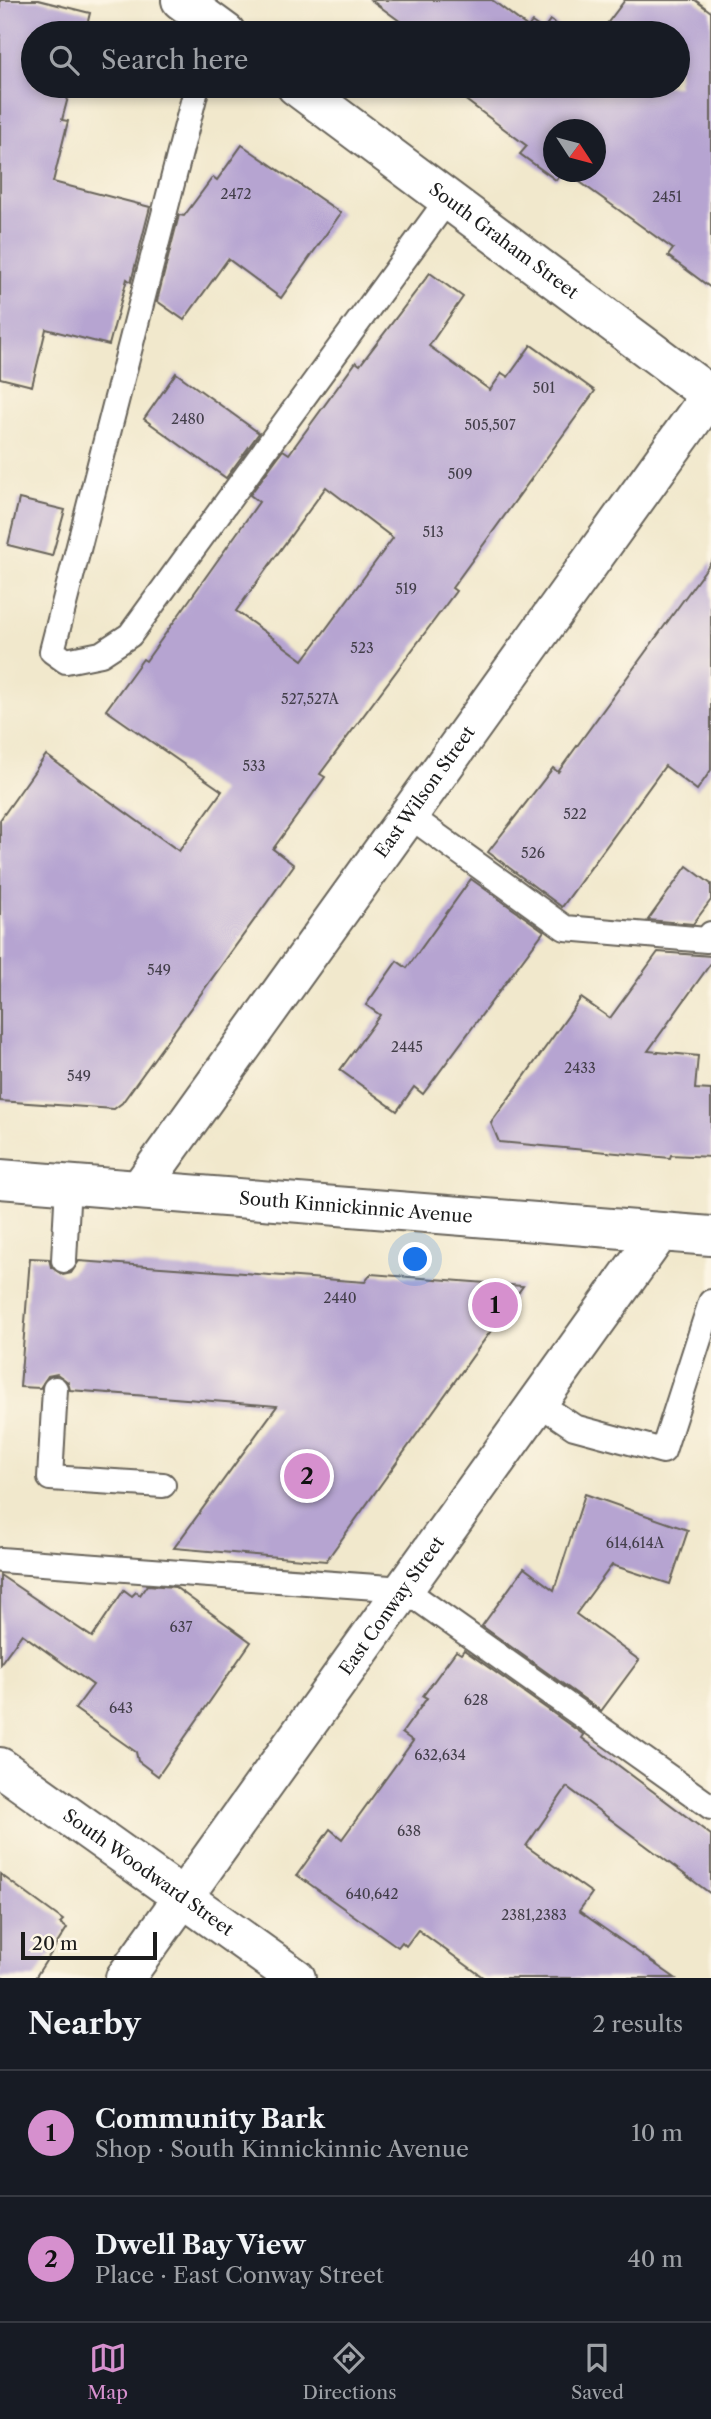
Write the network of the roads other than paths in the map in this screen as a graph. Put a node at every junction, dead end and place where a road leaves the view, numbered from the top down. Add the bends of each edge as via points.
1 (181, 0) edge
2 (206, 21) edge
3 (194, 98) edge
4 (312, 98) edge
5 (448, 199) junction
6 (711, 394) edge
7 (407, 814) junction
8 (711, 934) edge
9 (0, 1179) edge
10 (68, 1184) junction
11 (139, 1190) junction
12 (660, 1232) junction
13 (711, 1236) edge
14 (64, 1260) dead end
15 (711, 1302) edge
16 (55, 1389) dead end
17 (537, 1402) junction
18 (163, 1485) dead end
19 (0, 1560) edge
20 (404, 1590) junction
21 (0, 1767) edge
22 (711, 1807) edge
23 (183, 1896) junction
24 (125, 1978) edge
25 (296, 1978) edge

1 - 2 street
3 - 5 lane via 52,650 66,661 100,654 130,635
4 - 5 street, South Graham Street
5 - 6 street, South Graham Street
6 - 7 street, East Wilson Street
7 - 8 lane via 565,928 707,940
7 - 11 street, East Wilson Street
9 - 10 street, South Kinnickinnic Avenue
10 - 11 street, South Kinnickinnic Avenue
10 - 14 lane
11 - 12 street, South Kinnickinnic Avenue
12 - 13 street, South Kinnickinnic Avenue
12 - 17 street, East Conway Street
15 - 17 lane via 663,1451 574,1427
16 - 18 lane via 50,1478
17 - 20 street, East Conway Street
19 - 20 lane
20 - 22 lane
20 - 23 street, East Conway Street
21 - 23 street, South Woodward Street
23 - 24 street, East Conway Street
23 - 25 street, South Woodward Street

